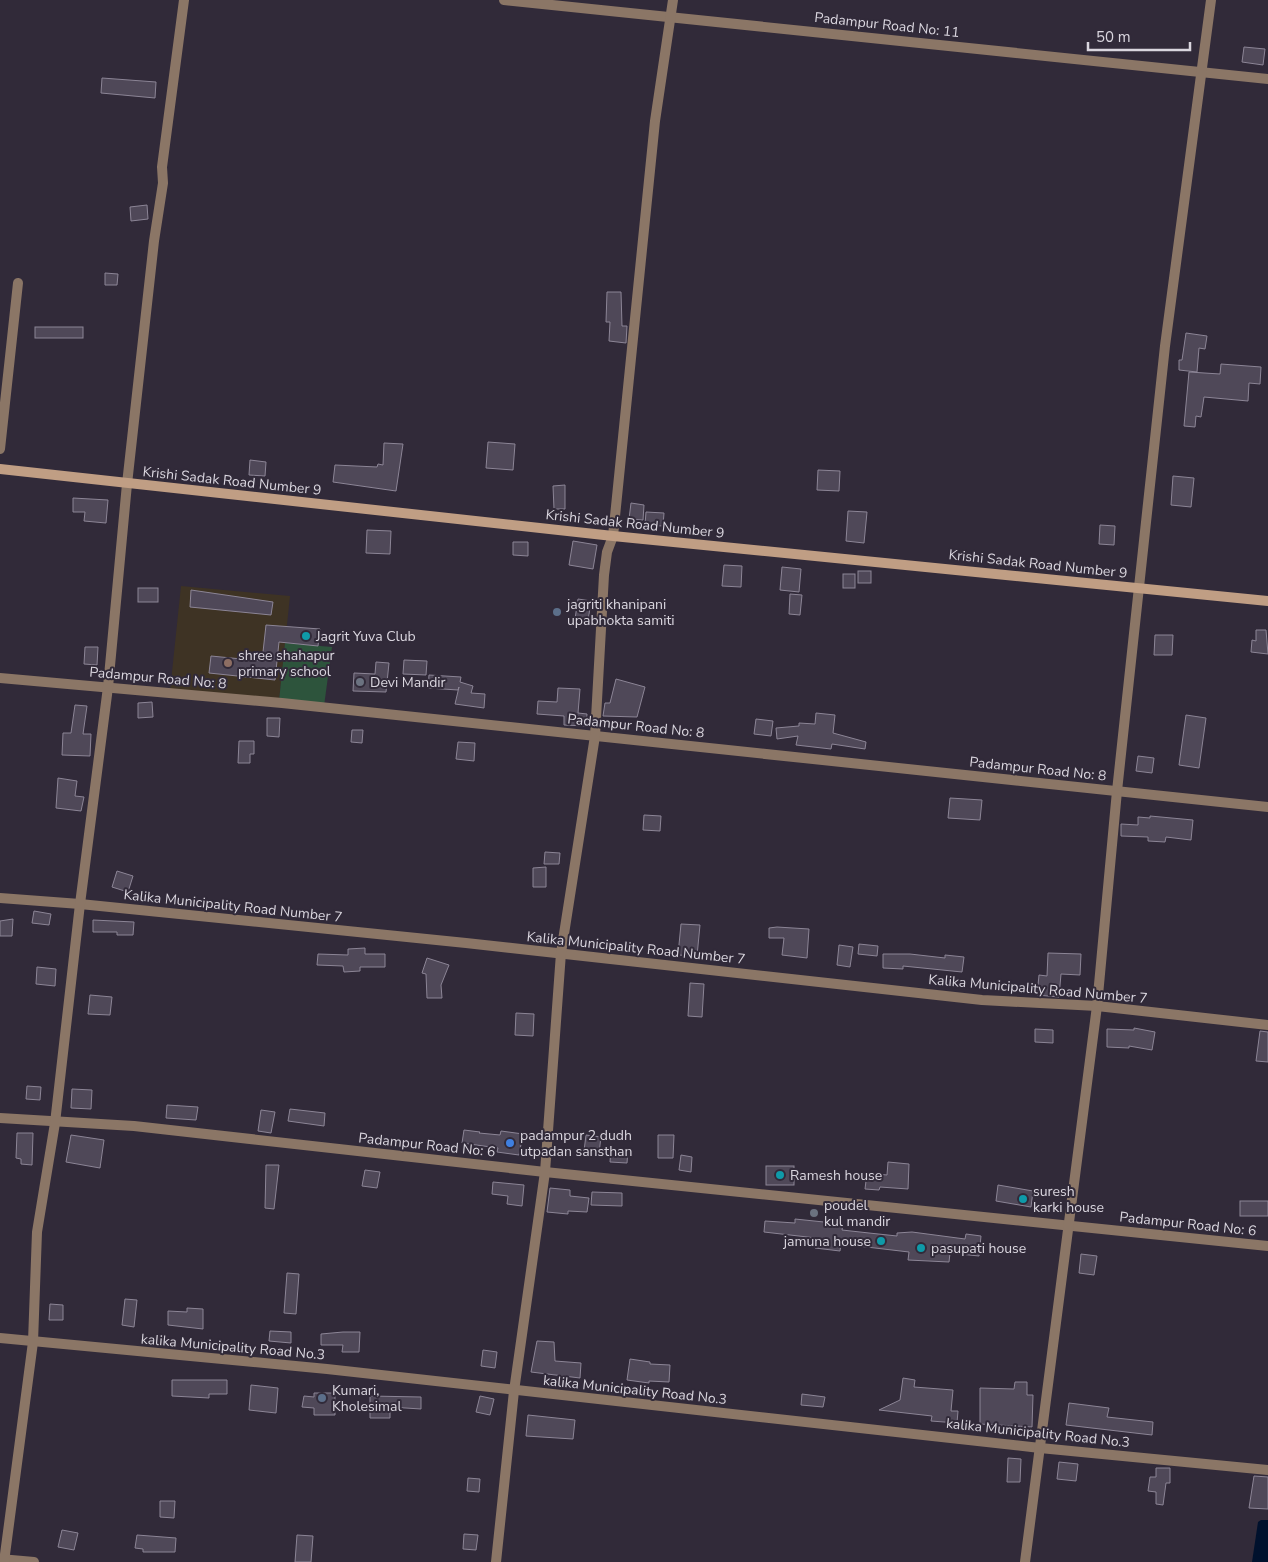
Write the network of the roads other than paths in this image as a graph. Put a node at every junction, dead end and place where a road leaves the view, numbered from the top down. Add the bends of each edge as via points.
1 (184, 0) edge
2 (504, 0) edge
3 (673, 0) edge
4 (1211, 0) edge
5 (672, 16) junction
6 (1201, 72) junction
7 (1268, 79) edge
8 (18, 283) dead end
9 (0, 450) edge
10 (0, 469) edge
11 (126, 484) junction
12 (613, 536) junction
13 (1141, 588) junction
14 (1268, 601) edge
15 (0, 678) edge
16 (108, 688) junction
17 (595, 736) junction
18 (1117, 791) junction
19 (1268, 807) edge
20 (0, 898) edge
21 (80, 904) junction
22 (561, 953) junction
23 (1097, 1006) junction
24 (1268, 1025) edge
25 (0, 1118) edge
26 (55, 1123) junction
27 (545, 1172) junction
28 (1067, 1225) junction
29 (1268, 1246) edge
30 (0, 1338) edge
31 (33, 1342) junction
32 (514, 1391) junction
33 (1040, 1448) junction
34 (1268, 1470) edge
35 (3, 1560) edge
36 (34, 1562) edge
37 (496, 1562) edge
38 (1026, 1562) edge

1 - 11 street
2 - 5 street, Padampur Road No: 11
3 - 5 street
4 - 6 street
5 - 6 street, Padampur Road No: 11
5 - 12 street via 655,121
6 - 7 street, Padampur Road No: 11
6 - 13 street via 1165,346
8 - 9 street
10 - 11 street, Krishi Sadak Road Number 9
11 - 12 street, Krishi Sadak Road Number 9
11 - 16 street
12 - 13 street, Krishi Sadak Road Number 9
12 - 17 street via 604,575
13 - 14 street, Krishi Sadak Road Number 9
13 - 18 street
15 - 16 street, Padampur Road No: 8
16 - 17 street, Padampur Road No: 8
16 - 21 street
17 - 18 street, Padampur Road No: 8
17 - 22 street
18 - 19 street, Padampur Road No: 8
18 - 23 street
20 - 21 street, Kalika Municipality Road Number 7
21 - 22 street, Kalika Municipality Road Number 7
21 - 26 street
22 - 23 street, Kalika Municipality Road Number 7 via 982,1000
22 - 27 street
23 - 24 street, Kalika Municipality Road Number 7
23 - 28 street
25 - 26 street, Padampur Road No: 6
26 - 27 street, Padampur Road No: 6 via 134,1126
26 - 31 street via 37,1232
27 - 28 street, Padampur Road No: 6
27 - 32 street
28 - 29 street, Padampur Road No: 6
28 - 33 street
30 - 31 street, kalika Municipality Road No.3
31 - 32 street, kalika Municipality Road No.3 via 327,1369
31 - 35 street
32 - 33 street, kalika Municipality Road No.3
32 - 37 street
33 - 34 street, kalika Municipality Road No.3
33 - 38 street
35 - 36 street

